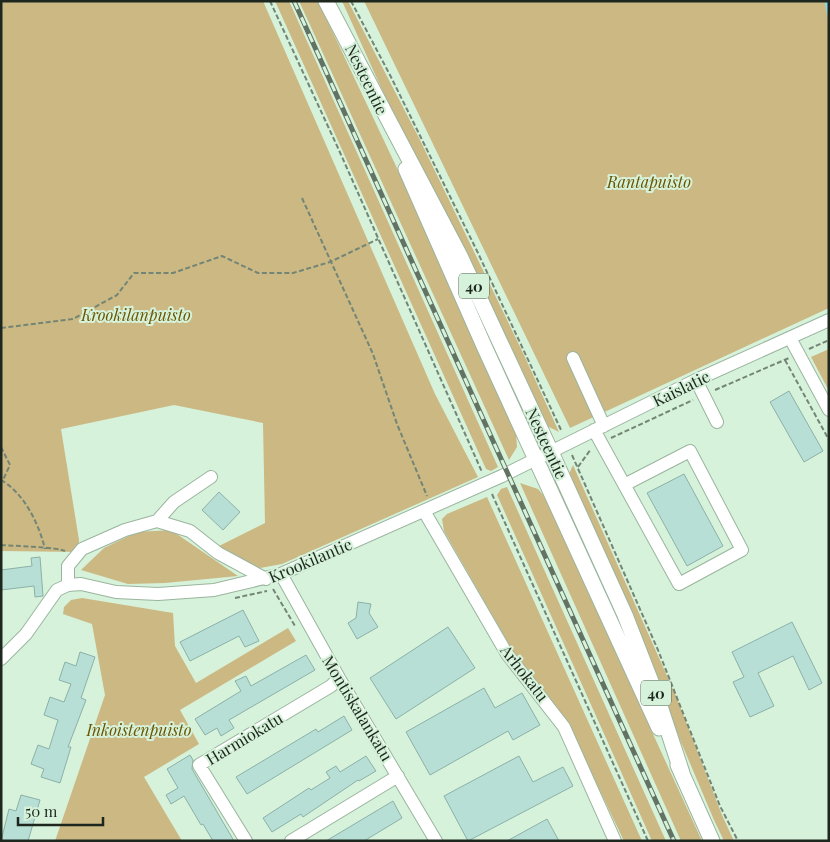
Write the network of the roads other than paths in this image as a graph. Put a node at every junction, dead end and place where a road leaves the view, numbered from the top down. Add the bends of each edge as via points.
1 (326, 1) edge
2 (332, 1) edge
3 (345, 36) junction
4 (388, 123) junction
5 (829, 320) edge
6 (790, 338) junction
7 (573, 358) dead end
8 (696, 380) junction
9 (829, 410) edge
10 (717, 422) dead end
11 (599, 428) junction
12 (551, 452) junction
13 (536, 460) junction
14 (211, 477) dead end
15 (626, 484) junction
16 (428, 509) junction
17 (157, 521) junction
18 (281, 574) junction
19 (266, 579) junction
20 (68, 585) junction
21 (1, 659) edge
22 (339, 678) junction
23 (682, 773) junction
24 (398, 776) junction
25 (246, 841) edge
26 (291, 841) edge
27 (436, 841) edge
28 (615, 841) edge
29 (712, 841) edge

1 - 3 main road, Nesteentie / 40
2 - 3 main road, Nesteentie / 40
3 - 4 main road, Nesteentie / 40
4 - 12 main road, Nesteentie / 40 via 460,256
4 - 13 main road, Nesteentie / 40 via 417,198
5 - 6 street, Kaislatie
6 - 8 street, Kaislatie
6 - 9 street
7 - 11 street
8 - 10 street
8 - 11 street, Kaislatie
11 - 12 street, Kaislatie
11 - 15 street
12 - 13 street, Kaislatie
12 - 23 main road, Nesteentie / 40 via 625,616
13 - 16 street, Krookilantie
13 - 23 main road, Nesteentie / 40
14 - 17 street via 174,502
15 - 15 street via 680,584 742,550 690,451
16 - 18 street, Krookilantie
16 - 28 street, Arhokatu via 507,654 564,726
17 - 19 street via 190,531 218,553
17 - 20 street via 125,530 82,550 68,566
18 - 19 street, Krookilantie
18 - 22 street, Montiskalankatu
19 - 20 street, Krookilantie via 214,590 158,594
20 - 21 street via 57,590 26,634
22 - 24 street, Montiskalankatu
22 - 25 street, Harmiokatu via 331,686 199,765
23 - 29 main road, Nesteentie / 40
24 - 26 street
24 - 27 street, Montiskalankatu

